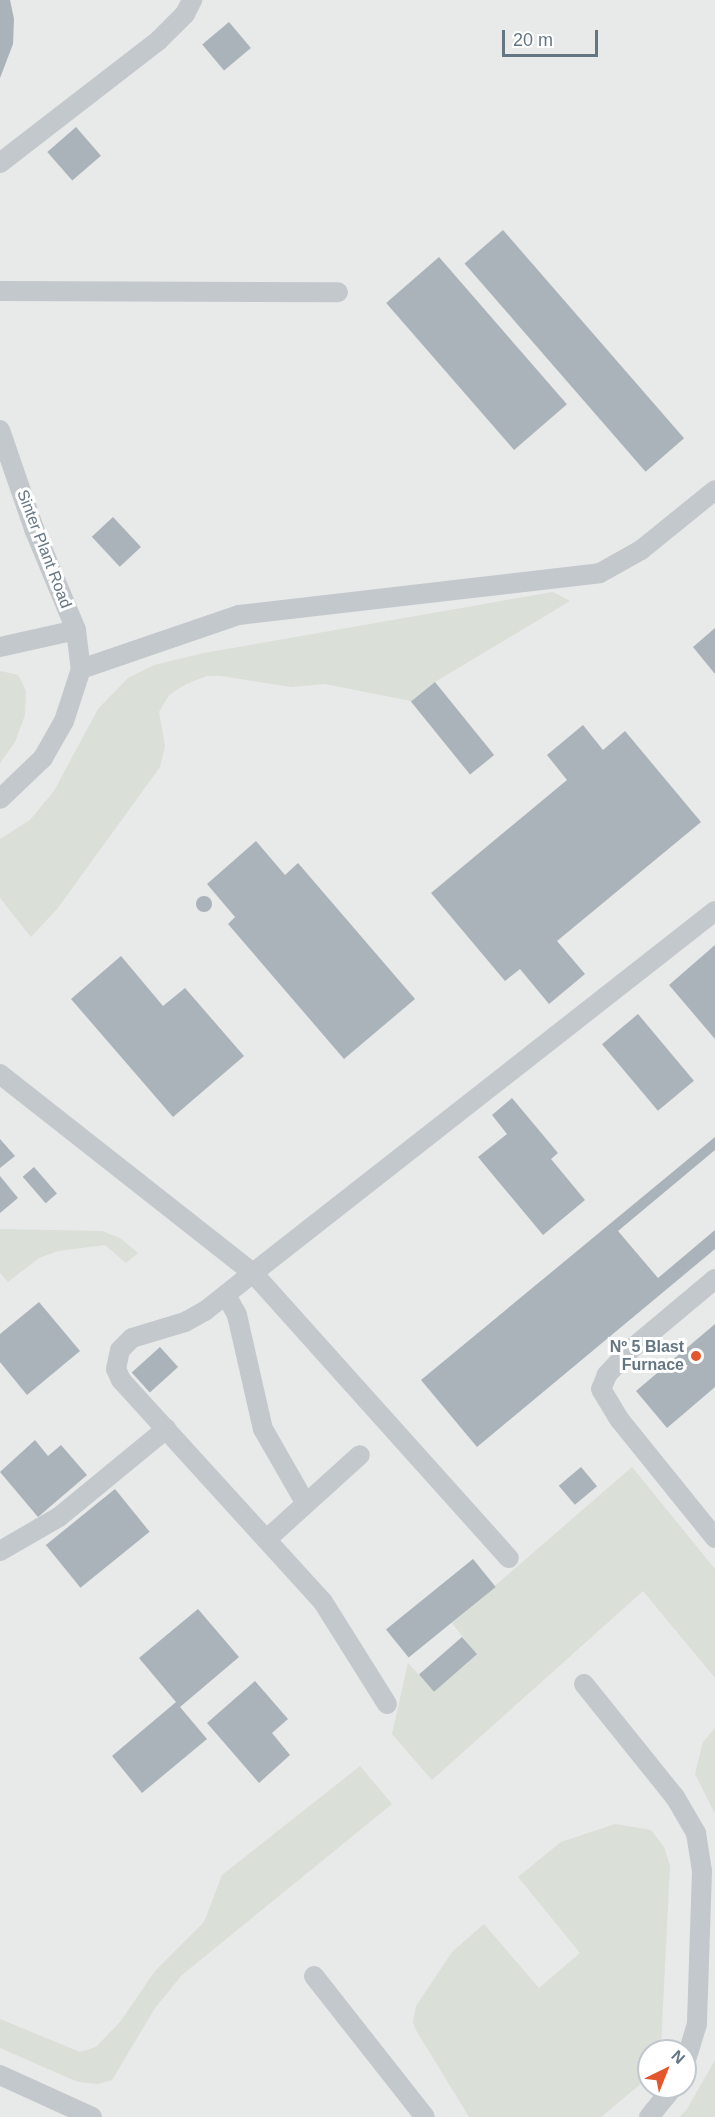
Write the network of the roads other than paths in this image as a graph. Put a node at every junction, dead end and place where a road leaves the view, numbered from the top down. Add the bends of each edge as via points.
1 (192, 0) edge
2 (0, 162) edge
3 (0, 291) edge
4 (338, 292) dead end
5 (0, 430) edge
6 (715, 490) edge
7 (76, 630) junction
8 (0, 647) edge
9 (81, 669) junction
10 (0, 799) edge
11 (715, 911) edge
12 (0, 1074) edge
13 (253, 1273) junction
14 (715, 1279) edge
15 (226, 1295) junction
16 (166, 1429) junction
17 (360, 1455) dead end
18 (306, 1504) junction
19 (715, 1538) edge
20 (267, 1539) junction
21 (0, 1551) edge
22 (509, 1558) dead end
23 (584, 1684) dead end
24 (387, 1704) dead end
25 (314, 1976) dead end
26 (692, 2039) edge
27 (0, 2075) edge
28 (664, 2099) edge
29 (92, 2117) edge
30 (425, 2117) edge
31 (649, 2117) edge

1 - 2 lane via 185,14 159,40
3 - 4 lane
5 - 7 lane, Sinter Plant Road via 34,529
6 - 9 lane via 641,550 600,573 239,615
7 - 8 lane
7 - 9 lane, Sinter Plant Road
9 - 10 lane via 64,721 43,758
11 - 13 lane
12 - 13 lane
13 - 15 lane
13 - 22 lane
14 - 19 lane via 629,1351 607,1376 602,1389 619,1419
15 - 16 lane via 185,1322 132,1338 120,1350 116,1369 121,1380
15 - 18 lane via 237,1315 263,1428
16 - 20 lane
16 - 21 lane via 59,1517
17 - 18 lane
18 - 20 lane
20 - 24 lane via 323,1602
23 - 26 lane via 685,1810 698,1839 702,1871 697,2024
25 - 30 lane
27 - 29 lane
28 - 31 lane

